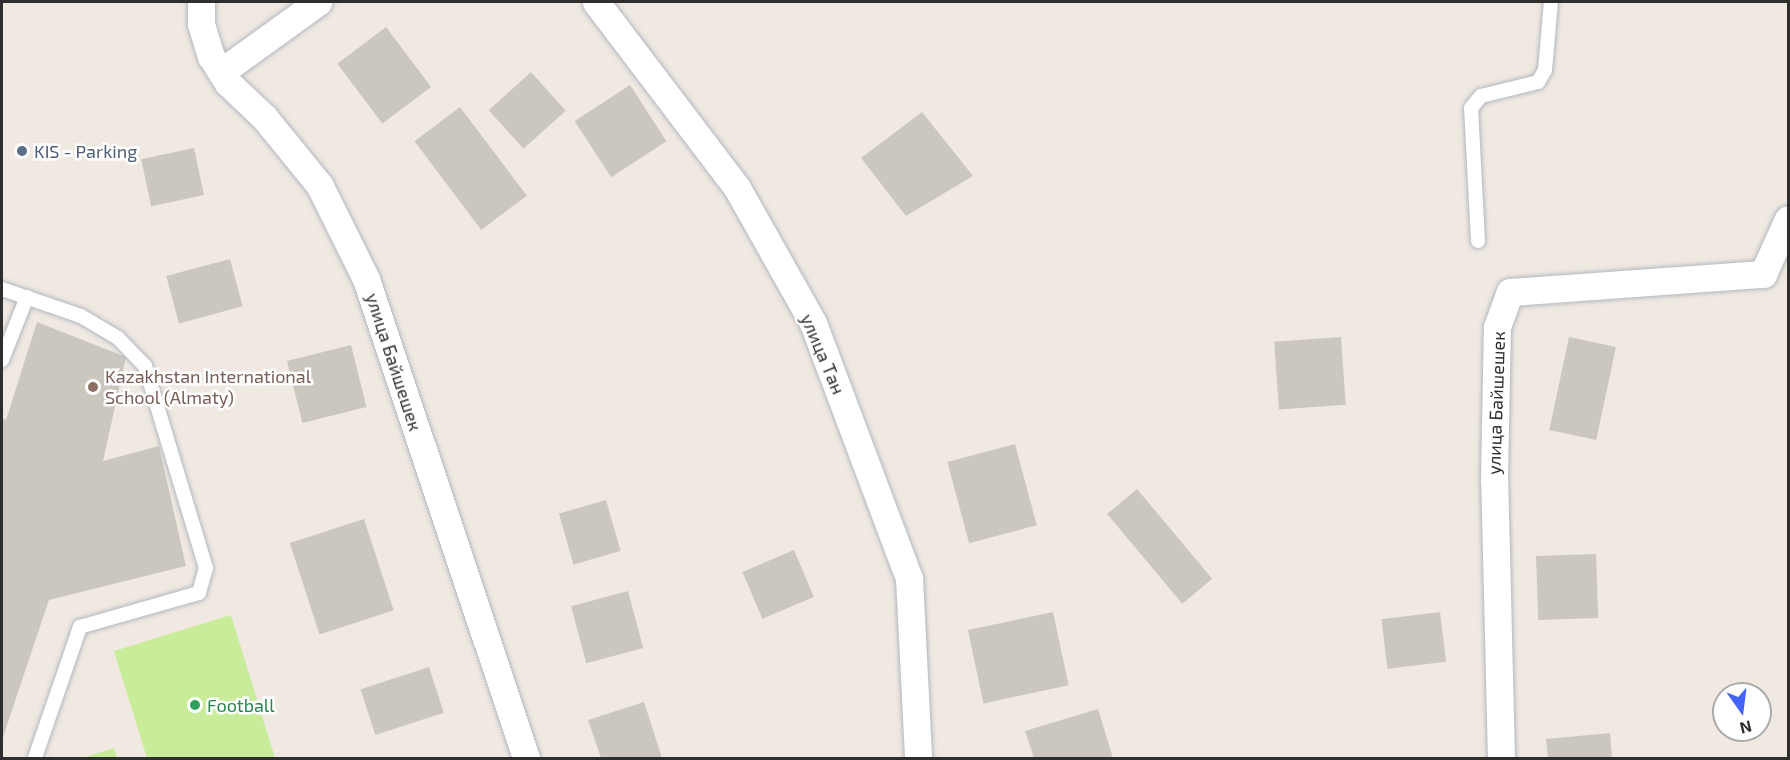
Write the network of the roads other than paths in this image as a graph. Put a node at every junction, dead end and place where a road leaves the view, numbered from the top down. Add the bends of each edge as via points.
1 (201, 2) edge
2 (318, 2) edge
3 (596, 2) edge
4 (1551, 2) edge
5 (221, 72) junction
6 (1788, 219) edge
7 (1478, 241) dead end
8 (2, 289) edge
9 (27, 297) junction
10 (2, 360) edge
11 (35, 759) edge
12 (526, 759) edge
13 (918, 759) edge
14 (1501, 759) edge

1 - 5 street, улица Байшешек via 201,24 211,56
2 - 5 street
3 - 13 street, улица Тан via 737,188 813,323 909,578
4 - 7 lane via 1545,70 1538,82 1481,96 1471,108
5 - 12 street, улица Байшешек via 320,186 366,279
6 - 14 street, улица Байшешек via 1763,274 1510,292 1497,327 1494,479
8 - 9 lane
9 - 10 lane
9 - 11 lane via 90,322 118,338 145,366 206,568 199,593 80,627

